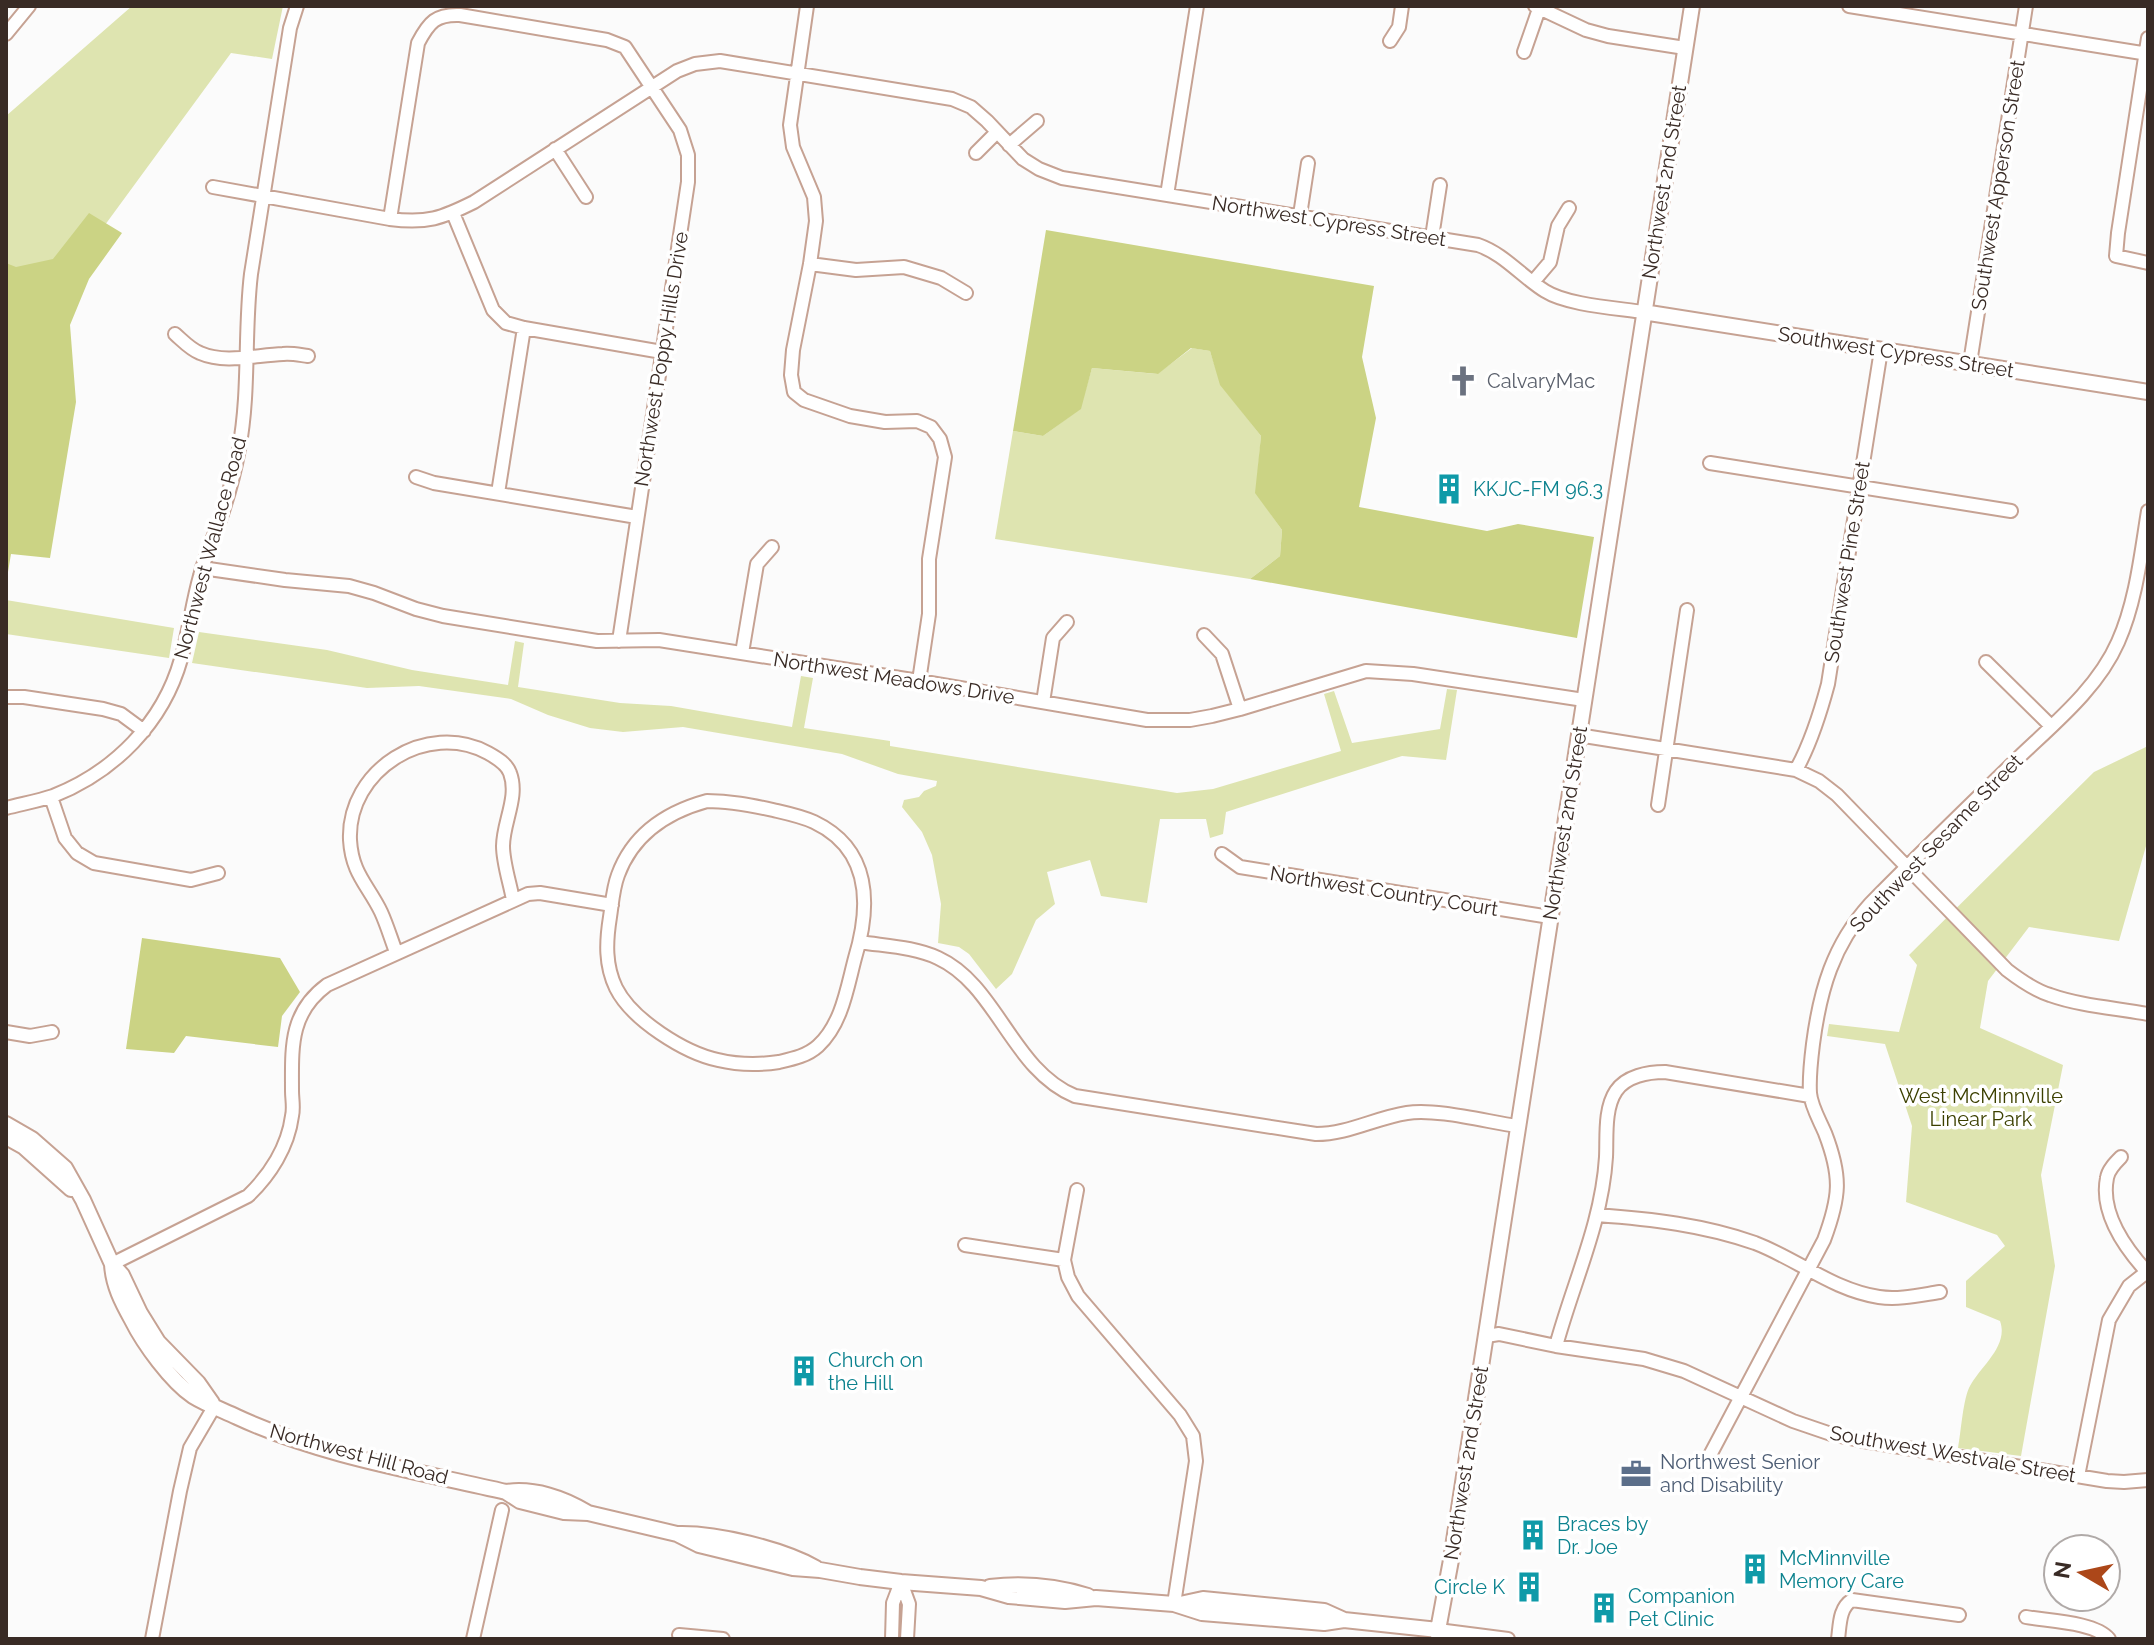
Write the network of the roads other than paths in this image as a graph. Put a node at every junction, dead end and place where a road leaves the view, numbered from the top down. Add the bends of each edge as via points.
1 (29, 6) edge
2 (297, 6) edge
3 (807, 6) edge
4 (1197, 6) edge
5 (1402, 6) edge
6 (1538, 6) edge
7 (1692, 6) edge
8 (1849, 6) edge
9 (2026, 6) edge
10 (1913, 11) edge
11 (6, 34) edge
12 (2022, 34) junction
13 (2148, 38) edge
14 (1390, 41) dead end
15 (1685, 48) junction
16 (1524, 52) dead end
17 (2147, 54) edge
18 (796, 73) junction
19 (652, 86) junction
20 (1037, 121) dead end
21 (997, 132) junction
22 (1009, 145) junction
23 (555, 149) junction
24 (976, 153) dead end
25 (1308, 163) dead end
26 (1440, 185) dead end
27 (213, 187) dead end
28 (1167, 195) junction
29 (263, 196) junction
30 (586, 197) dead end
31 (1569, 208) dead end
32 (453, 213) junction
33 (1300, 215) junction
34 (390, 219) junction
35 (1432, 237) junction
36 (2148, 263) edge
37 (810, 264) junction
38 (1533, 282) junction
39 (966, 293) dead end
40 (1643, 312) junction
41 (524, 328) junction
42 (175, 334) dead end
43 (1881, 350) junction
44 (662, 352) junction
45 (308, 356) dead end
46 (246, 357) junction
47 (1970, 363) junction
48 (2148, 392) edge
49 (1710, 463) dead end
50 (416, 477) dead end
51 (1858, 487) junction
52 (498, 493) junction
53 (2011, 511) dead end
54 (2148, 511) edge
55 (637, 517) junction
56 (2146, 533) edge
57 (772, 547) dead end
58 (202, 568) junction
59 (1687, 610) dead end
60 (1067, 622) dead end
61 (1204, 635) dead end
62 (619, 641) junction
63 (742, 653) junction
64 (1986, 662) dead end
65 (919, 681) junction
66 (6, 697) edge
67 (1584, 700) junction
68 (1043, 702) junction
69 (1240, 709) junction
70 (2051, 726) junction
71 (144, 731) junction
72 (1578, 735) junction
73 (1667, 748) junction
74 (1796, 770) junction
75 (51, 797) junction
76 (1658, 805) dead end
77 (6, 808) edge
78 (1222, 854) dead end
79 (1907, 866) junction
80 (218, 873) dead end
81 (513, 900) junction
82 (612, 905) junction
83 (1550, 917) junction
84 (860, 942) junction
85 (396, 952) junction
86 (2148, 1014) edge
87 (6, 1032) edge
88 (52, 1032) dead end
89 (1810, 1096) junction
90 (6, 1124) edge
91 (1517, 1126) junction
92 (6, 1137) edge
93 (2121, 1157) dead end
94 (1077, 1190) dead end
95 (83, 1200) junction
96 (1597, 1215) junction
97 (965, 1245) dead end
98 (1064, 1260) junction
99 (112, 1264) junction
100 (1808, 1269) junction
101 (2147, 1272) edge
102 (1940, 1292) dead end
103 (1486, 1336) junction
104 (1556, 1346) junction
105 (1742, 1396) junction
106 (214, 1407) junction
107 (1708, 1459) dead end
108 (2078, 1476) junction
109 (2148, 1480) edge
110 (502, 1510) dead end
111 (901, 1582) junction
112 (1174, 1604) junction
113 (1959, 1615) dead end
114 (2026, 1617) dead end
115 (1438, 1634) edge
116 (679, 1635) dead end
117 (1479, 1637) edge
118 (152, 1639) edge
119 (473, 1639) edge
120 (723, 1639) edge
121 (892, 1639) edge
122 (907, 1639) edge
123 (1508, 1639) edge
124 (1838, 1639) edge
125 (2109, 1639) edge

1 - 11 street
2 - 29 street, Northwest Wallace Road
3 - 18 street
4 - 28 street
5 - 14 street
6 - 15 street via 1586,30
6 - 16 street
7 - 15 main road, Northwest 2nd Street
8 - 10 street
9 - 12 street, Southwest Apperson Street
10 - 12 street
12 - 17 street
12 - 47 street, Southwest Apperson Street
13 - 17 street
15 - 40 main road, Northwest 2nd Street
17 - 36 street via 2116,256
18 - 19 street, Northwest Cypress Street via 720,61 695,64
18 - 21 street, Northwest Cypress Street via 952,99 971,107
18 - 37 street via 790,125 793,147 814,197
19 - 23 street, Northwest Cypress Street
19 - 34 street, Northwest Poppy Hills Drive via 625,47 607,40 460,15 439,17 418,43
19 - 44 street, Northwest Poppy Hills Drive via 680,130 688,155
20 - 22 street
21 - 22 street, Northwest Cypress Street
21 - 24 street
22 - 28 street, Northwest Cypress Street via 1039,169 1062,178
23 - 30 street
23 - 32 street, Northwest Cypress Street
25 - 33 street
26 - 35 street
27 - 29 street
28 - 33 street, Northwest Cypress Street
29 - 34 street, Northwest Cypress Street
29 - 46 street, Northwest Wallace Road via 246,313
31 - 38 street via 1558,226 1550,262
32 - 34 street, Northwest Cypress Street via 414,222
32 - 41 street via 493,310 506,323
33 - 35 street, Northwest Cypress Street
35 - 38 street, Northwest Cypress Street via 1490,249
37 - 39 street via 856,270 904,267 925,271
37 - 65 street via 793,350 794,392 850,416 917,421 931,427 945,457 929,559 929,614
38 - 40 street, Northwest Cypress Street via 1567,300
40 - 43 main road, Southwest Cypress Street
40 - 67 main road, Northwest 2nd Street
41 - 44 street
41 - 52 street
42 - 46 street via 203,354
43 - 47 main road, Southwest Cypress Street
43 - 51 street, Southwest Pine Street
44 - 55 street, Northwest Poppy Hills Drive
45 - 46 street
46 - 58 street, Northwest Wallace Road via 239,449
47 - 48 main road, Southwest Cypress Street
49 - 51 street
50 - 52 street
51 - 53 street
51 - 74 street, Southwest Pine Street via 1828,684
52 - 55 street
54 - 56 street, Southwest Sesame Street
55 - 62 street, Northwest Poppy Hills Drive
56 - 70 street, Southwest Sesame Street via 2118,642 2085,692
57 - 63 street via 757,564
58 - 62 street, Northwest Meadows Drive via 349,586 443,616
58 - 71 street, Northwest Wallace Road via 181,660
59 - 73 street
60 - 68 street via 1053,638
61 - 69 street via 1222,654
62 - 63 street, Northwest Meadows Drive via 659,640
63 - 65 street, Northwest Meadows Drive
64 - 70 street
65 - 68 street, Northwest Meadows Drive
66 - 71 street via 103,709 121,714
67 - 69 street, Northwest Meadows Drive via 1366,671
67 - 72 main road, Northwest 2nd Street
68 - 69 street, Northwest Meadows Drive via 1166,721
70 - 79 street, Southwest Sesame Street
71 - 75 street, Northwest Wallace Road via 119,758
72 - 73 street
72 - 83 main road, Northwest 2nd Street
73 - 74 street
73 - 76 street
74 - 79 street via 1837,795
75 - 77 street, Northwest Wallace Road
75 - 80 street via 65,838 94,863 191,880
78 - 83 street, Northwest Country Court via 1240,867
79 - 86 street via 2007,970 2028,985 2071,1001
79 - 89 street, Southwest Sesame Street via 1857,919 1834,957 1815,1030
81 - 82 street via 540,893
81 - 85 street
81 - 85 street via 503,848 511,807 510,771 499,759 470,746 433,744 403,753 365,787 351,822 352,858
82 - 84 street via 626,858 653,826 682,808 733,801 814,822 853,854 863,877
82 - 84 street via 606,945 610,971 631,1009 682,1046 737,1064 787,1060 817,1048 837,1019
83 - 91 main road, Northwest 2nd Street
84 - 91 street via 919,951 954,967 1030,1061 1075,1096 1316,1134 1421,1112
85 - 99 street via 327,985 301,1013 292,1056 293,1115 264,1180 248,1196
87 - 88 street
89 - 96 street via 1665,1072 1649,1072 1623,1084 1610,1105
89 - 100 street, Southwest Sesame Street via 1833,1153 1838,1196
90 - 95 main road, Northwest Hill Road via 46,1149 65,1168
91 - 103 main road, Northwest 2nd Street
92 - 95 main road, Northwest Hill Road
93 - 101 street via 2107,1177 2112,1219 2130,1254
94 - 98 street
95 - 99 main road, Northwest Hill Road
96 - 100 street via 1719,1232
96 - 104 street
97 - 98 street
98 - 112 street via 1078,1296 1193,1436 1196,1461
99 - 106 main road, Northwest Hill Road via 158,1342
100 - 102 street via 1856,1292 1881,1297
100 - 105 street, Southwest Sesame Street
101 - 108 street via 2129,1286 2109,1320
103 - 104 street, Southwest Westvale Street
103 - 115 main road, Northwest 2nd Street
104 - 105 street, Southwest Westvale Street via 1644,1359
105 - 107 street, Southwest Sesame Street
105 - 108 street, Southwest Westvale Street via 1831,1434
106 - 111 main road, Northwest Hill Road via 285,1438 341,1453 506,1492 522,1490 569,1501 588,1513 677,1534 702,1533 795,1556 820,1570
106 - 118 street via 190,1448
108 - 109 street, Southwest Westvale Street
110 - 119 street
111 - 112 main road, Northwest Hill Road via 981,1588 1012,1584
111 - 121 street via 893,1603
111 - 122 street via 909,1604
112 - 115 main road, Northwest Hill Road via 1203,1599 1324,1611 1344,1620
113 - 124 street via 1852,1600 1843,1610
114 - 125 street via 2091,1628
115 - 117 street
116 - 120 street
117 - 123 street

